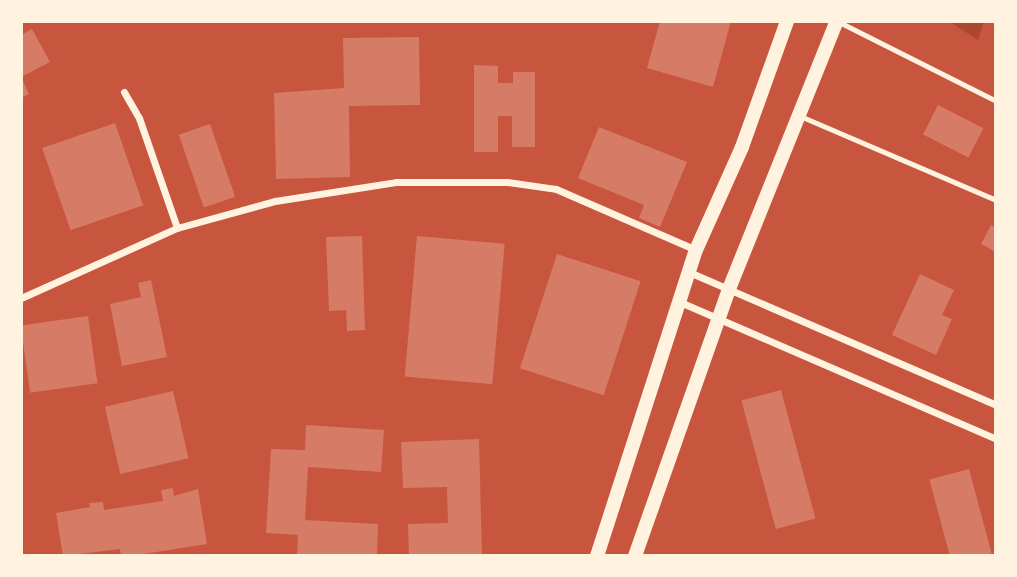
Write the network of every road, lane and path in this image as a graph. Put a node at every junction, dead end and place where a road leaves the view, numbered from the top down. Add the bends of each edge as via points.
1 (786, 21) edge
2 (837, 21) edge
3 (124, 92) dead end
4 (996, 101) edge
5 (799, 116) junction
6 (996, 200) edge
7 (177, 228) junction
8 (696, 250) junction
9 (690, 272) junction
10 (729, 289) junction
11 (21, 298) edge
12 (680, 302) junction
13 (719, 318) junction
14 (996, 405) edge
15 (996, 439) edge
16 (597, 556) edge
17 (635, 556) edge

1 - 8 main road via 742,148
2 - 4 lane
2 - 5 main road
3 - 7 street via 139,118
5 - 6 lane
5 - 10 main road
7 - 8 street via 275,201 396,182 507,182 555,189
7 - 11 street
8 - 9 main road
9 - 10 street
9 - 12 main road
10 - 13 main road
10 - 14 street
12 - 13 street
12 - 16 main road
13 - 15 street
13 - 17 main road

